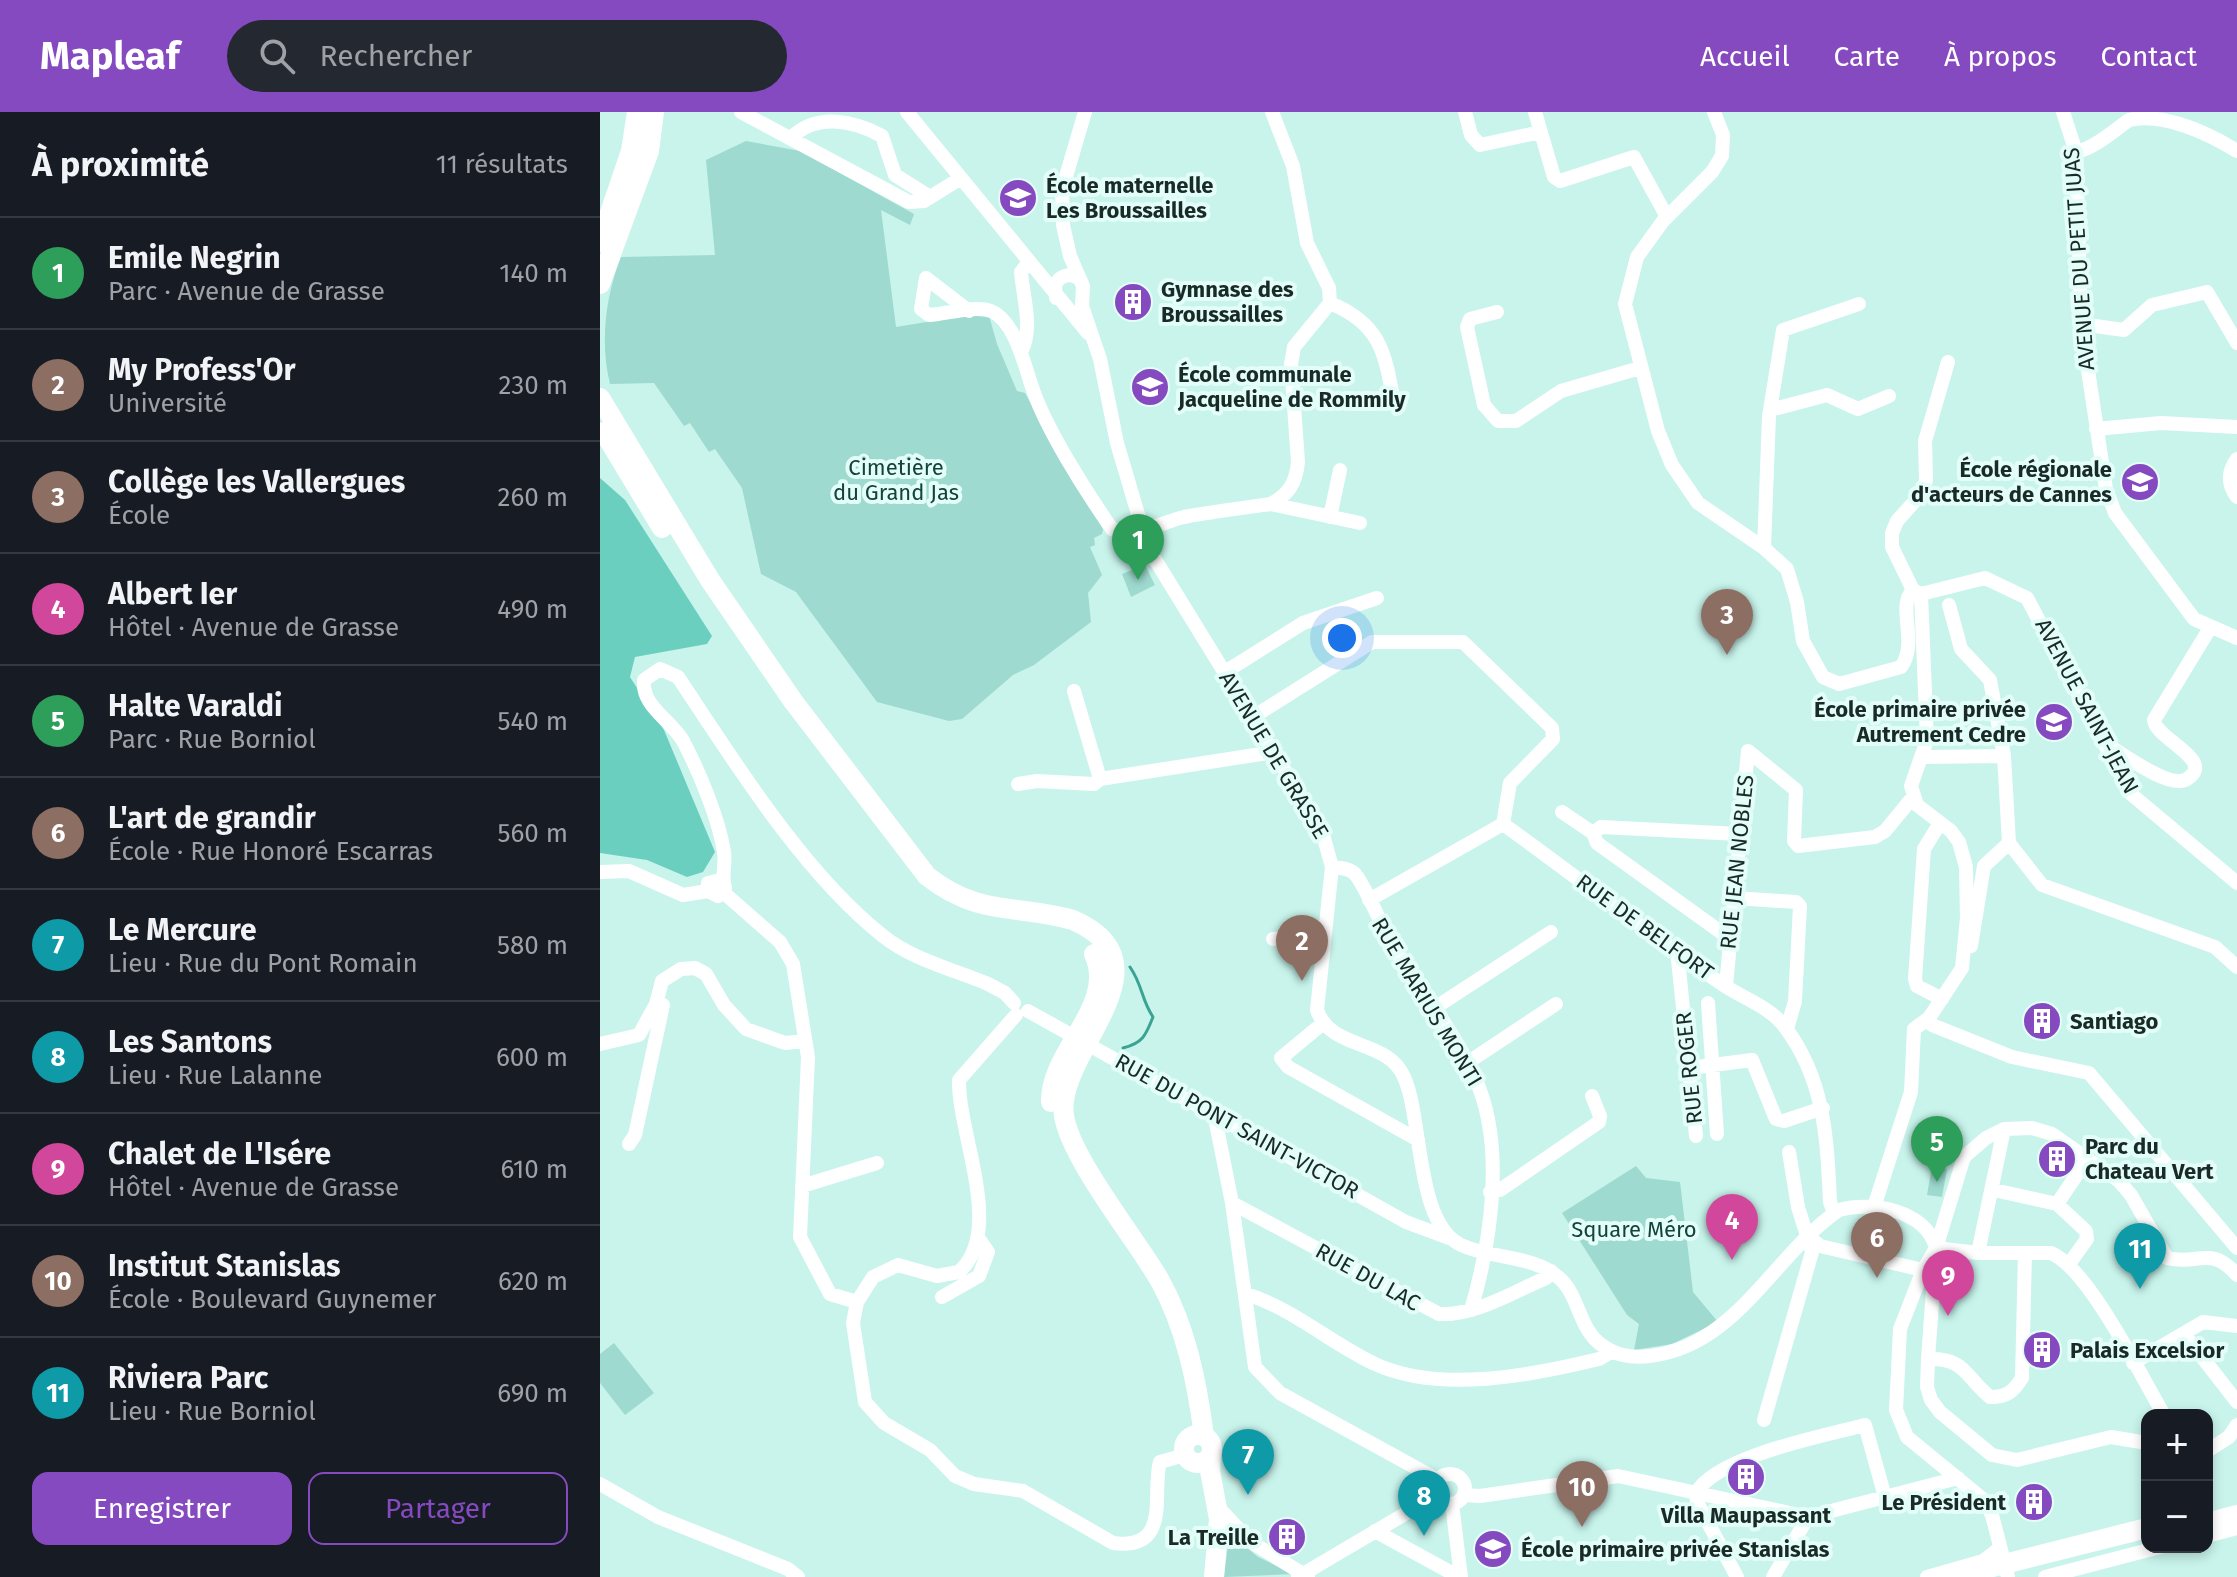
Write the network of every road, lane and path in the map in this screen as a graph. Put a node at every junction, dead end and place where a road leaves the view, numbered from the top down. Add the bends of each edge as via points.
1 (637, 112) edge
2 (654, 112) edge
3 (741, 112) edge
4 (907, 112) edge
5 (1085, 112) edge
6 (1272, 112) edge
7 (1465, 112) edge
8 (1535, 112) edge
9 (1714, 112) edge
10 (2063, 112) edge
11 (1541, 132) junction
12 (791, 138) junction
13 (2237, 151) edge
14 (2076, 152) junction
15 (961, 178) junction
16 (930, 197) junction
17 (1667, 217) junction
18 (600, 242) edge
19 (1031, 267) junction
20 (1067, 278) junction
21 (600, 284) edge
22 (1081, 298) junction
23 (1060, 301) junction
24 (1330, 303) junction
25 (1859, 304) dead end
26 (969, 311) dead end
27 (1497, 312) dead end
28 (2081, 324) junction
29 (1094, 340) junction
30 (2237, 343) edge
31 (1022, 350) junction
32 (1948, 362) dead end
33 (1640, 368) junction
34 (1889, 396) dead end
35 (600, 398) edge
36 (1394, 403) dead end
37 (1770, 410) junction
38 (600, 425) edge
39 (2237, 427) edge
40 (2096, 429) junction
41 (2237, 459) edge
42 (1340, 470) dead end
43 (2237, 497) edge
44 (1271, 504) junction
45 (1330, 517) junction
46 (1360, 523) dead end
47 (1143, 531) junction
48 (1764, 548) junction
49 (1917, 592) junction
50 (1377, 598) dead end
51 (1949, 605) dead end
52 (2210, 628) junction
53 (2237, 638) edge
54 (1225, 672) junction
55 (1074, 691) dead end
56 (1253, 717) junction
57 (2104, 743) junction
58 (1274, 752) junction
59 (2004, 756) junction
60 (1923, 757) junction
61 (1100, 779) junction
62 (1018, 784) dead end
63 (1913, 797) junction
64 (1562, 812) dead end
65 (1940, 823) junction
66 (1503, 824) junction
67 (1593, 833) junction
68 (1739, 834) junction
69 (2009, 843) junction
70 (2217, 866) junction
71 (1332, 867) junction
72 (2237, 868) edge
73 (600, 872) edge
74 (2237, 883) edge
75 (717, 888) junction
76 (1735, 898) junction
77 (1369, 900) junction
78 (1551, 932) dead end
79 (1324, 933) junction
80 (1729, 938) junction
81 (1273, 939) dead end
82 (1681, 953) junction
83 (2237, 967) edge
84 (1962, 968) junction
85 (671, 975) junction
86 (1726, 986) junction
87 (1942, 999) junction
88 (1708, 1003) dead end
89 (1556, 1004) dead end
90 (1433, 1009) junction
91 (1019, 1010) junction
92 (1929, 1018) junction
93 (1322, 1024) junction
94 (1787, 1029) junction
95 (805, 1041) junction
96 (600, 1044) edge
97 (1467, 1063) junction
98 (1712, 1065) junction
99 (1689, 1068) junction
100 (1592, 1096) dead end
101 (1823, 1108) junction
102 (1214, 1113) junction
103 (2004, 1129) junction
104 (1717, 1134) dead end
105 (1696, 1136) dead end
106 (1418, 1140) junction
107 (629, 1144) dead end
108 (1789, 1152) dead end
109 (2088, 1158) junction
110 (877, 1163) dead end
111 (802, 1186) junction
112 (1994, 1190) junction
113 (1490, 1192) junction
114 (1232, 1203) junction
115 (2057, 1204) junction
116 (1874, 1207) junction
117 (1834, 1213) junction
118 (1809, 1237) junction
119 (1449, 1238) junction
120 (979, 1239) junction
121 (1936, 1248) junction
122 (2237, 1248) edge
123 (1485, 1253) junction
124 (1978, 1253) junction
125 (2025, 1253) junction
126 (2069, 1264) junction
127 (1923, 1270) junction
128 (1551, 1271) junction
129 (2237, 1275) edge
130 (1246, 1294) junction
131 (942, 1297) dead end
132 (857, 1302) junction
133 (1471, 1310) junction
134 (2237, 1326) edge
135 (2184, 1334) junction
136 (1611, 1352) junction
137 (1928, 1359) junction
138 (2133, 1363) junction
139 (2237, 1402) edge
140 (2160, 1409) edge
141 (1764, 1420) dead end
142 (2237, 1425) edge
143 (2141, 1442) edge
144 (2213, 1447) edge
145 (1199, 1448) junction
146 (1958, 1478) junction
147 (600, 1484) edge
148 (1438, 1487) junction
149 (1696, 1493) junction
150 (1885, 1497) junction
151 (1458, 1499) junction
152 (2237, 1505) edge
153 (1218, 1506) junction
154 (2213, 1511) edge
155 (2237, 1515) edge
156 (1808, 1517) junction
157 (2213, 1521) edge
158 (2237, 1528) edge
159 (2141, 1530) edge
160 (1375, 1531) junction
161 (2213, 1534) edge
162 (2141, 1541) edge
163 (2141, 1552) edge
164 (2004, 1568) edge
165 (1303, 1576) edge
166 (798, 1577) edge
167 (1205, 1577) edge
168 (1214, 1577) edge
169 (1460, 1577) edge
170 (1737, 1577) edge
171 (1773, 1577) edge
172 (1927, 1577) edge
173 (1953, 1577) edge
174 (2045, 1577) edge

1 - 18 highway via 631,151
2 - 21 highway via 649,151
3 - 12 street
4 - 15 street, AVENUE DE GRASSE
5 - 20 street via 1061,197 1070,256
6 - 24 street via 1293,166 1307,243 1329,288
7 - 11 street via 1471,135 1480,145
8 - 11 street
9 - 17 street via 1723,135 1722,156
10 - 14 street, AVENUE DU PETIT JUAS
11 - 17 street via 1554,177 1560,181 1634,157
12 - 16 street via 909,202
12 - 16 street via 810,124 834,120 874,132 882,136 895,175
13 - 14 street via 2163,113 2134,117
14 - 28 street, AVENUE DU PETIT JUAS
15 - 16 street
15 - 19 street, AVENUE DE GRASSE
17 - 33 street via 1637,257 1625,304
19 - 20 street, AVENUE DE GRASSE
19 - 23 street, AVENUE DE GRASSE
19 - 31 street via 1021,272 1027,323
20 - 22 street via 1084,290
20 - 23 street
22 - 23 street via 1074,304
22 - 29 street
23 - 29 street, AVENUE DE GRASSE
24 - 36 street via 1370,327 1385,357
24 - 44 street via 1294,347 1297,478
25 - 37 street via 1783,330
26 - 31 street via 993,312
27 - 33 street via 1470,319 1467,327 1484,405 1498,421 1516,421 1561,391
28 - 30 street via 2124,330 2152,305 2204,292
28 - 40 street, AVENUE DU PETIT JUAS
29 - 47 street, AVENUE DE GRASSE
31 - 47 street via 1035,396 1107,522 1119,532
32 - 49 street via 1925,441 1923,492 1892,533 1892,547
33 - 48 street via 1672,465 1698,503
34 - 37 street via 1858,409 1827,395
35 - 145 highway via 710,580 776,677 927,876 979,905 1073,920 1103,943 1112,962 1113,992 1066,1084 1064,1115 1081,1156 1176,1312
37 - 48 street
38 - 145 highway via 699,587 777,701 912,879 955,910 1004,924 1064,930 1096,956 1097,993 1056,1071 1053,1121 1067,1153 1161,1305
39 - 40 street via 2161,423
40 - 52 street, AVENUE DU PETIT JUAS via 2115,513 2194,619
41 - 43 street via 2229,483
42 - 45 street
44 - 45 street
44 - 47 street via 1180,518
45 - 46 street
47 - 54 street, AVENUE DE GRASSE via 1148,548
48 - 49 street via 1792,581 1810,661 1823,677 1839,684 1901,667 1910,646 1906,602
49 - 57 street, AVENUE SAINT-JEAN via 1984,578 2027,598
49 - 60 street via 1928,687
50 - 54 street via 1303,623
51 - 59 street via 1961,649 1990,680
52 - 53 street, AVENUE DU PETIT JUAS
52 - 57 street via 2154,720 2158,732 2192,757 2191,777 2168,781
54 - 56 street, AVENUE DE GRASSE
55 - 61 street
56 - 58 street, AVENUE DE GRASSE
56 - 66 street via 1372,642 1463,642 1554,734 1510,783
57 - 70 street, AVENUE SAINT-JEAN via 2131,794
58 - 61 street
58 - 71 street, AVENUE DE GRASSE via 1322,831
59 - 60 street
59 - 69 street
60 - 63 street via 1914,771
61 - 62 street via 1094,784
63 - 65 street
63 - 68 street, RUE JEAN NOBLES via 1875,837 1798,846 1796,790 1748,751
64 - 67 street
65 - 84 street via 1964,854 1967,918
65 - 87 street via 1924,849 1915,979 1917,986
66 - 77 street
66 - 82 street, RUE DE BELFORT
67 - 68 street via 1601,827
67 - 80 street via 1597,843
68 - 76 street, RUE JEAN NOBLES
69 - 83 street via 2042,885 2215,947
69 - 84 street via 1984,866 1976,928
70 - 72 street
70 - 74 street, AVENUE SAINT-JEAN
71 - 77 street, RUE MARIUS MONTI via 1354,873
71 - 79 street, AVENUE DE GRASSE
73 - 75 street via 629,871 683,895
75 - 91 street, RUE DU PONT SAINT-VICTOR via 724,851 694,764 643,688 647,677 660,669 678,677 756,793 822,875 884,937 1005,993
75 - 95 street via 788,951
76 - 80 street, RUE JEAN NOBLES
76 - 94 street via 1800,906 1795,1001
77 - 90 street, RUE MARIUS MONTI
78 - 90 street
79 - 81 street
79 - 93 street, AVENUE DE GRASSE via 1317,1010
80 - 86 street, RUE JEAN NOBLES
82 - 86 street, RUE DE BELFORT
82 - 99 street, RUE ROGER
84 - 87 street
85 - 95 street via 695,968 706,974 746,1029 785,1043
85 - 96 street via 662,981 639,1035
85 - 107 street
86 - 94 street, RUE DE BELFORT via 1777,1017
87 - 92 street
88 - 98 street
89 - 97 street
90 - 97 street, RUE MARIUS MONTI
91 - 102 street, RUE DU PONT SAINT-VICTOR via 1051,1021
91 - 120 street via 959,1080
92 - 116 street via 1914,1029 1911,1092
92 - 122 street via 1932,1025 2012,1057 2089,1073
93 - 106 street via 1396,1064 1408,1088
93 - 106 street via 1281,1058 1288,1067
94 - 101 street
95 - 111 street
97 - 113 street, RUE MARIUS MONTI via 1480,1088 1488,1124
98 - 99 street
98 - 101 street via 1752,1060 1779,1121
98 - 104 street
99 - 105 street, RUE ROGER
100 - 113 street via 1599,1122
101 - 117 street
102 - 114 street
102 - 119 street, RUE DU PONT SAINT-VICTOR via 1406,1222
103 - 109 street via 2052,1134
103 - 112 street
103 - 121 street via 1964,1157
106 - 119 street via 1435,1214
108 - 118 street
109 - 115 street
109 - 129 street via 2131,1195 2167,1258 2221,1258
110 - 111 street
111 - 132 street via 800,1237 830,1294
112 - 115 street
112 - 124 street
113 - 123 street, RUE MARIUS MONTI
114 - 130 street
114 - 133 street, RUE DU LAC via 1425,1310 1456,1315
115 - 126 street via 2086,1231 2087,1239
116 - 117 street
116 - 121 street via 1920,1224
117 - 118 street
118 - 127 street via 1820,1246
118 - 136 street via 1723,1326 1702,1339 1656,1355
118 - 141 street via 1812,1252
119 - 123 street
120 - 131 street via 988,1252 984,1279
120 - 132 street via 959,1272 937,1276 909,1266 886,1268 873,1277
121 - 124 street
121 - 127 street
121 - 137 street
123 - 128 street
123 - 133 street, RUE MARIUS MONTI
124 - 125 street
125 - 126 street via 2051,1253
125 - 137 street via 2022,1378 2014,1391 1990,1397 1959,1363
126 - 138 street
127 - 146 street via 1900,1329 1896,1410 1907,1437
128 - 133 street, RUE DU LAC via 1546,1278
128 - 136 street via 1568,1288 1591,1335
130 - 136 street via 1377,1365 1407,1374 1509,1377
130 - 148 street via 1255,1367 1266,1381
132 - 145 street via 853,1323 865,1402 884,1423 916,1439 962,1480 1023,1491 1099,1537 1128,1545 1151,1527 1159,1510 1160,1462
134 - 135 street via 2203,1322
135 - 138 street
135 - 139 street
137 - 143 street via 1931,1400 1992,1455 2017,1460 2111,1437
138 - 140 street
142 - 144 street
145 - 153 highway
145 - 167 highway via 1207,1522
146 - 150 street
146 - 164 street via 1985,1501
147 - 166 street via 658,1517
148 - 151 street via 1443,1502
148 - 151 street via 1450,1474 1459,1477 1465,1485
148 - 160 street
149 - 150 street via 1708,1479 1755,1455 1865,1425
149 - 151 street via 1618,1476
149 - 156 street
149 - 170 street
150 - 156 street
151 - 169 street
152 - 154 highway
153 - 165 street via 1251,1542
153 - 168 highway
155 - 157 highway
156 - 171 street
158 - 161 street
159 - 164 highway
160 - 165 street
160 - 169 street
162 - 164 highway
163 - 174 street
164 - 172 street via 1983,1561
164 - 173 highway

